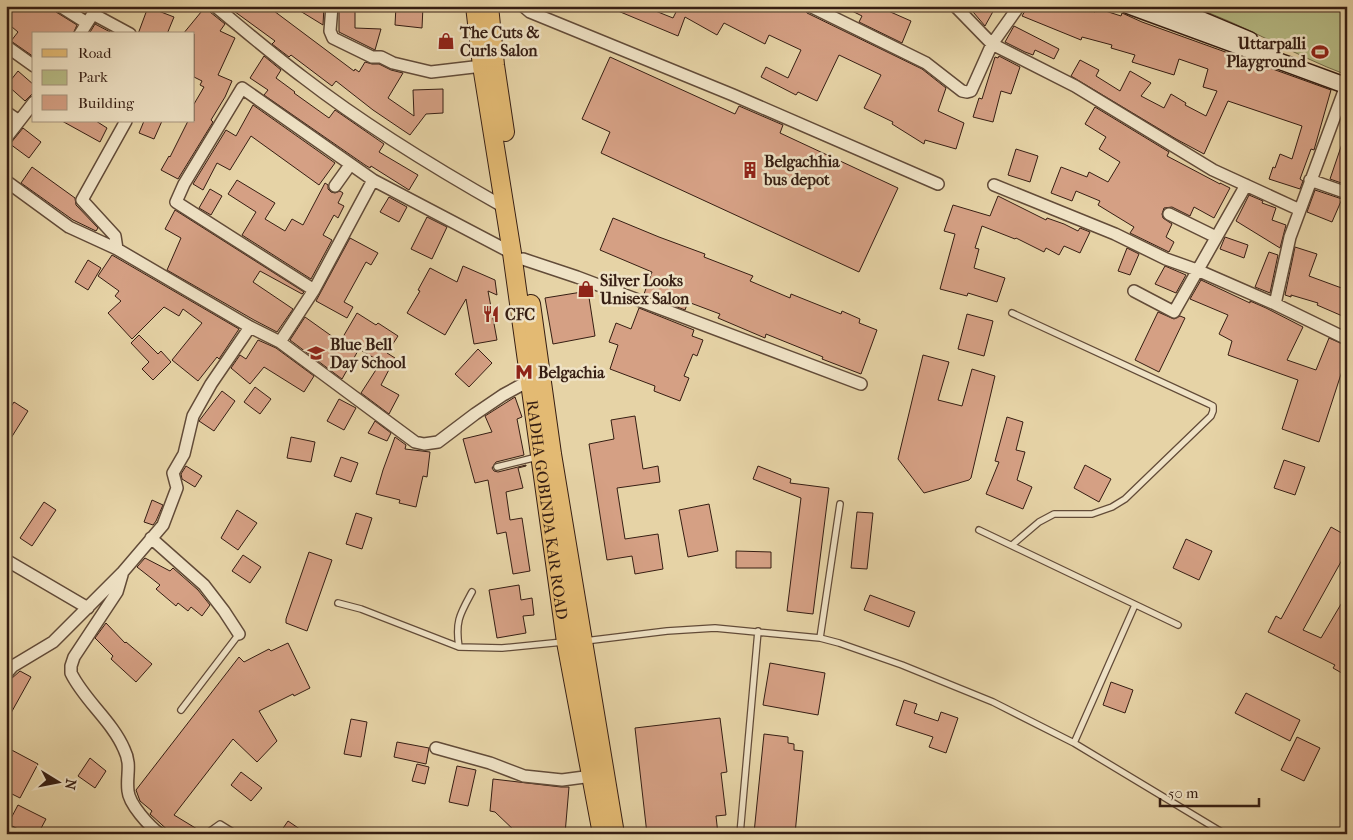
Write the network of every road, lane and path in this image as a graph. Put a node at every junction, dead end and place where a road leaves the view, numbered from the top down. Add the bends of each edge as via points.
1 (60, 6) edge
2 (215, 6) edge
3 (332, 6) edge
4 (524, 6) edge
5 (810, 6) edge
6 (955, 6) edge
7 (1018, 6) edge
8 (1129, 6) edge
9 (1169, 6) edge
10 (478, 7) edge
11 (92, 14) edge
12 (81, 32) edge
13 (126, 32) edge
14 (992, 44) junction
15 (6, 46) edge
16 (32, 65) edge
17 (482, 66) junction
18 (1347, 82) edge
19 (32, 105) edge
20 (6, 112) edge
21 (19, 121) junction
22 (125, 122) edge
23 (6, 138) edge
24 (350, 165) junction
25 (373, 180) junction
26 (1310, 180) junction
27 (6, 181) edge
28 (938, 184) dead end
29 (994, 185) dead end
30 (1246, 185) junction
31 (335, 186) dead end
32 (1347, 193) edge
33 (504, 207) junction
34 (1300, 210) junction
35 (1169, 214) dead end
36 (1216, 237) junction
37 (117, 249) junction
38 (518, 256) junction
39 (1197, 270) junction
40 (314, 290) junction
41 (1134, 291) dead end
42 (1275, 304) junction
43 (1012, 313) dead end
44 (250, 327) junction
45 (1347, 339) edge
46 (280, 342) junction
47 (535, 377) junction
48 (861, 384) dead end
49 (539, 456) junction
50 (497, 467) dead end
51 (840, 504) dead end
52 (979, 530) dead end
53 (151, 538) junction
54 (1012, 545) junction
55 (6, 560) edge
56 (122, 573) junction
57 (472, 592) dead end
58 (338, 603) dead end
59 (1135, 605) junction
60 (88, 608) junction
61 (1178, 625) dead end
62 (758, 631) junction
63 (239, 634) joint
64 (820, 638) junction
65 (575, 642) junction
66 (459, 646) junction
67 (6, 674) edge
68 (181, 710) dead end
69 (1074, 743) junction
70 (436, 748) dead end
71 (592, 776) junction
72 (160, 834) edge
73 (206, 834) edge
74 (236, 834) edge
75 (602, 834) edge
76 (615, 834) edge
77 (740, 834) edge
78 (1225, 834) edge

1 - 11 street
2 - 33 street via 305,79 386,136
3 - 17 street via 330,31 333,38 372,57 431,72
4 - 28 street via 530,12 734,95
5 - 14 street via 926,63 962,91 970,91
6 - 14 street
7 - 14 street
8 - 18 street
9 - 18 street
10 - 17 main road
10 - 38 main road via 495,65
11 - 12 street
11 - 13 street
14 - 30 street via 1075,86 1213,170
15 - 16 street
17 - 33 main road
18 - 26 street
19 - 21 street
20 - 21 street
21 - 23 street
22 - 37 street via 82,200 115,236
24 - 25 street
24 - 31 street
24 - 40 street via 242,88 176,202
25 - 38 street
25 - 40 street
26 - 32 street
26 - 34 street
27 - 37 street via 51,216
29 - 39 street via 1115,234 1166,260
30 - 34 street
30 - 36 street
33 - 38 main road
34 - 42 street via 1290,237
35 - 36 street
36 - 39 street
37 - 44 street
38 - 47 main road
38 - 48 street
39 - 41 street via 1174,312
39 - 42 street
40 - 46 street
42 - 45 street
43 - 54 lane via 1209,404 1213,411 1112,508 1092,514 1054,514
44 - 46 street
44 - 53 street via 193,416 184,454 173,473 177,488 163,525
46 - 47 street via 416,442 424,444 438,442 503,395
47 - 49 main road, RADHA GOBINDA KAR ROAD
47 - 65 main road via 552,454
49 - 50 lane
49 - 65 main road, RADHA GOBINDA KAR ROAD
51 - 64 lane
52 - 54 lane
53 - 56 street
53 - 63 street via 204,585
54 - 59 lane
55 - 60 street
56 - 60 street
56 - 72 street via 117,592 74,657 71,673 124,748 130,766 128,791 131,800
57 - 66 lane via 456,629
58 - 66 lane
59 - 61 lane
59 - 69 lane
60 - 67 street via 53,642 13,666
62 - 64 lane
62 - 65 lane via 714,628
62 - 77 lane
63 - 68 lane
64 - 69 lane via 902,665 975,695
65 - 66 lane via 502,648
65 - 71 main road, RADHA GOBINDA KAR ROAD
65 - 76 main road
69 - 78 lane
70 - 71 street via 546,780
71 - 75 main road, RADHA GOBINDA KAR ROAD
73 - 74 lane via 220,824

